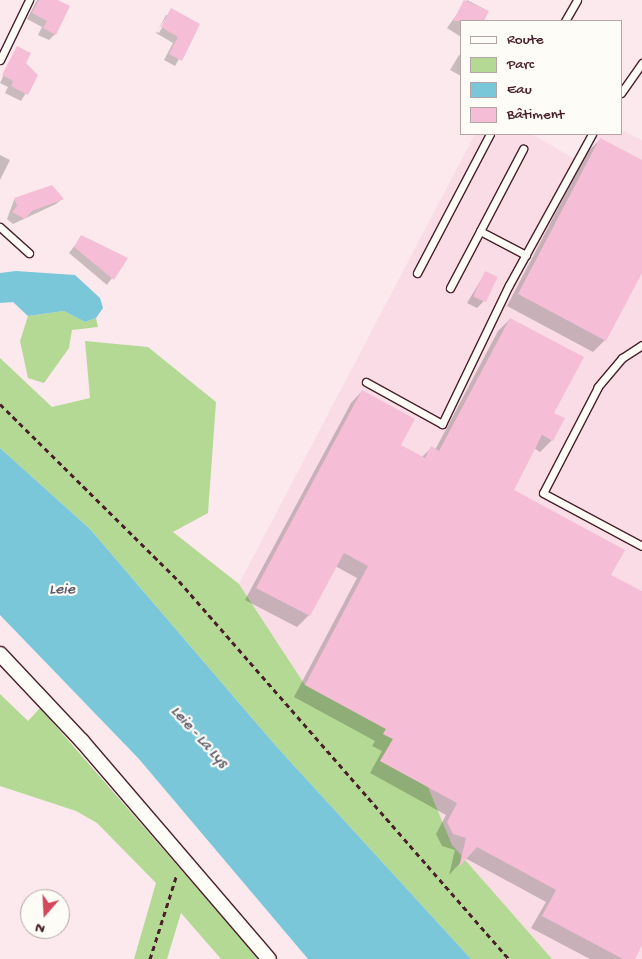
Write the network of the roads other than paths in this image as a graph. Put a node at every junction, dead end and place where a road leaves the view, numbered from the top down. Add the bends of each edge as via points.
1 (29, 0) edge
2 (577, 0) edge
3 (566, 20) edge
4 (0, 60) edge
5 (642, 63) edge
6 (622, 92) edge
7 (489, 135) edge
8 (591, 135) edge
9 (523, 149) dead end
10 (0, 227) edge
11 (480, 231) junction
12 (28, 253) dead end
13 (526, 255) junction
14 (418, 273) dead end
15 (450, 288) dead end
16 (642, 345) edge
17 (366, 382) dead end
18 (642, 546) edge
19 (0, 654) edge
20 (269, 959) edge

1 - 4 lane
2 - 3 lane
5 - 6 lane
7 - 14 lane
8 - 13 lane
9 - 11 lane
10 - 12 lane
11 - 13 lane
11 - 15 lane
13 - 17 lane via 442,424
16 - 18 lane via 617,363 598,387 543,493
19 - 20 street via 82,741

